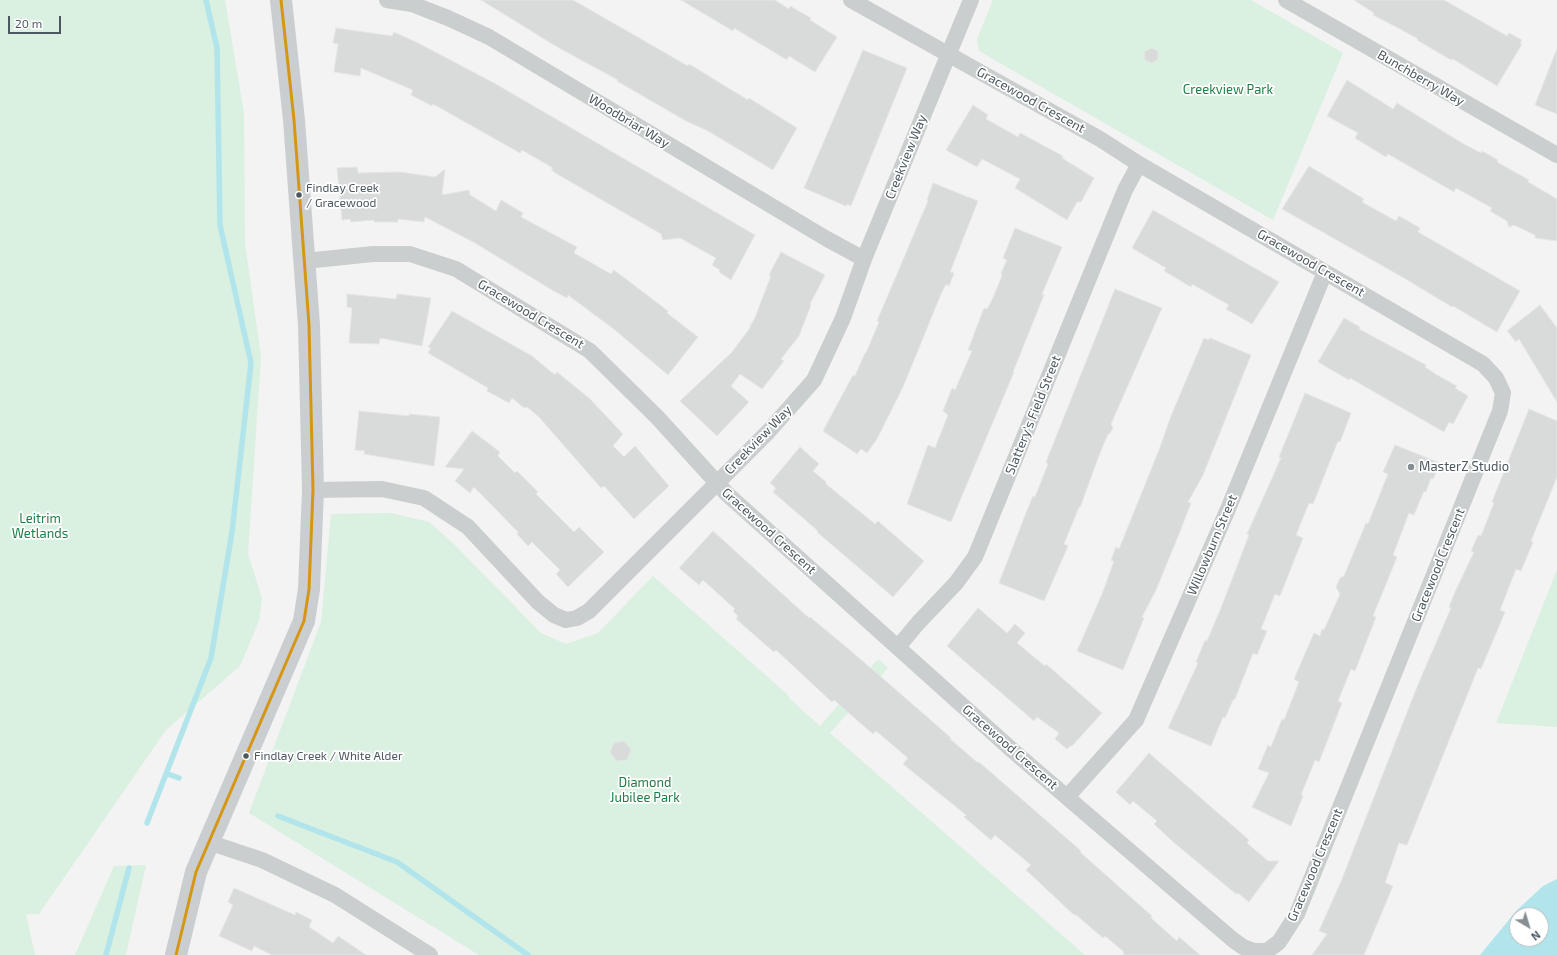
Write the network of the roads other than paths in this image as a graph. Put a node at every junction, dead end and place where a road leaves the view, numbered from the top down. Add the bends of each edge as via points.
1 (282, 0) edge
2 (387, 0) edge
3 (851, 0) edge
4 (972, 0) edge
5 (1286, 0) edge
6 (949, 54) junction
7 (1557, 155) edge
8 (1139, 164) junction
9 (864, 259) junction
10 (304, 261) junction
11 (1325, 272) junction
12 (716, 484) junction
13 (313, 490) junction
14 (898, 647) junction
15 (1067, 797) junction
16 (208, 842) junction
17 (176, 955) edge
18 (430, 955) edge

1 - 10 street
2 - 9 street, Woodbriar Way via 412,4 489,37
3 - 6 street, Gracewood Crescent
4 - 6 street, Creekview Way
5 - 7 street, Bunchberry Way
6 - 8 street, Gracewood Crescent via 1100,139
6 - 9 street, Creekview Way
8 - 11 street, Gracewood Crescent
8 - 14 street, Slattery's Field Street via 1125,190 975,557 956,583
9 - 12 street, Creekview Way via 843,318 814,380 768,432
10 - 12 street, Gracewood Crescent via 373,254 410,254 456,269 590,351 658,418
10 - 13 street
11 - 15 street, Willowburn Street via 1228,509 1136,720
11 - 15 street, Gracewood Crescent via 1483,364 1496,378 1503,393 1500,411 1297,914 1279,942 1267,951 1254,951 1243,947
12 - 13 street, Creekview Way via 589,611 577,618 566,620 554,615 538,602 468,527 424,498 382,489
12 - 14 street, Gracewood Crescent
13 - 16 street via 309,589 304,621
14 - 15 street, Gracewood Crescent
16 - 17 street via 192,885
16 - 18 street via 262,860 335,895

